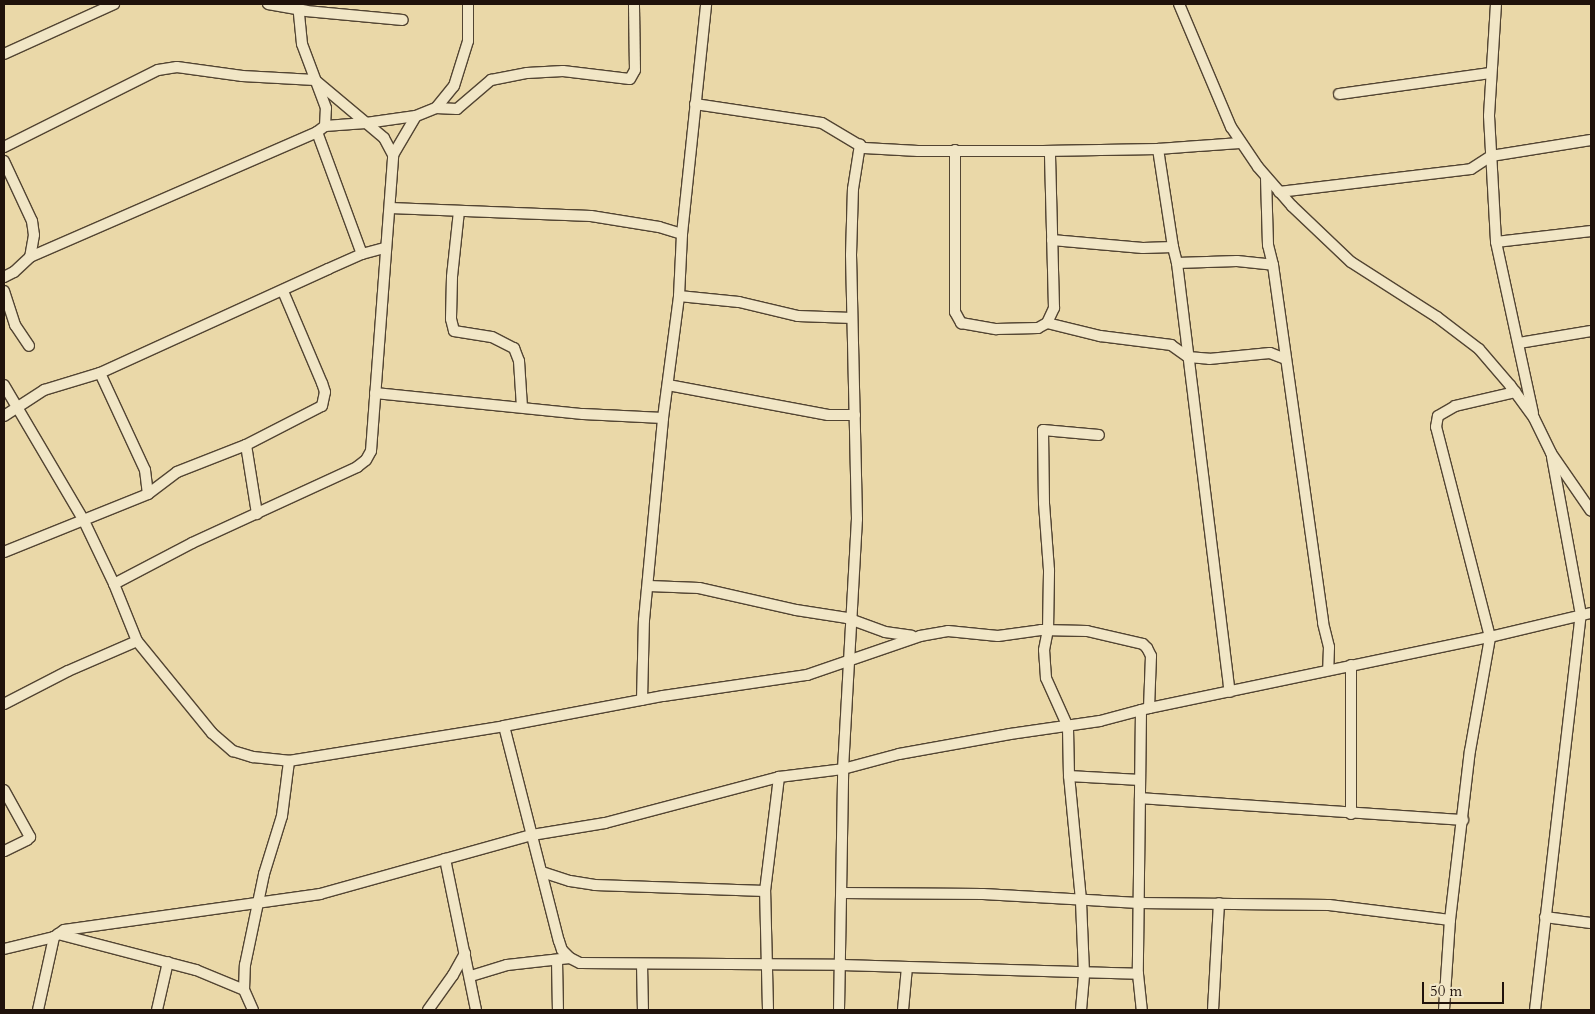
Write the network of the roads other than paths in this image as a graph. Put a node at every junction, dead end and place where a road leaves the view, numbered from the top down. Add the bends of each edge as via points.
1 (114, 4) edge
2 (268, 4) edge
3 (468, 4) edge
4 (634, 4) edge
5 (706, 4) edge
6 (1179, 4) edge
7 (1496, 4) edge
8 (298, 7) edge
9 (404, 20) dead end
10 (4, 54) edge
11 (1492, 73) junction
12 (316, 80) junction
13 (1339, 94) dead end
14 (695, 104) junction
15 (436, 108) junction
16 (416, 116) junction
17 (366, 124) junction
18 (321, 129) junction
19 (1591, 140) edge
20 (1240, 143) junction
21 (860, 145) junction
22 (4, 147) edge
23 (1158, 149) junction
24 (955, 150) junction
25 (1050, 151) junction
26 (393, 156) junction
27 (1491, 156) junction
28 (4, 162) edge
29 (1266, 177) junction
30 (1279, 192) junction
31 (390, 208) junction
32 (460, 211) junction
33 (1591, 231) edge
34 (682, 234) junction
35 (1052, 240) junction
36 (1496, 242) junction
37 (1173, 247) junction
38 (385, 248) junction
39 (362, 254) junction
40 (30, 257) junction
41 (1177, 263) junction
42 (1274, 265) junction
43 (4, 277) edge
44 (4, 291) edge
45 (283, 291) junction
46 (679, 296) junction
47 (852, 318) junction
48 (1047, 324) junction
49 (1591, 331) edge
50 (1519, 343) junction
51 (29, 346) dead end
52 (1188, 357) junction
53 (1286, 359) junction
54 (100, 373) junction
55 (668, 384) junction
56 (4, 385) edge
57 (1516, 392) junction
58 (375, 393) junction
59 (522, 407) junction
60 (16, 408) junction
61 (855, 415) junction
62 (4, 416) edge
63 (663, 418) junction
64 (1534, 418) junction
65 (1099, 435) dead end
66 (246, 445) junction
67 (1551, 453) junction
68 (148, 494) junction
69 (1591, 511) edge
70 (257, 514) junction
71 (84, 521) junction
72 (4, 552) edge
73 (114, 584) junction
74 (649, 586) junction
75 (1586, 614) edge
76 (851, 619) junction
77 (1048, 630) junction
78 (920, 636) junction
79 (1490, 637) junction
80 (137, 641) junction
81 (848, 663) junction
82 (1351, 665) junction
83 (1328, 670) junction
84 (1230, 692) junction
85 (642, 700) junction
86 (4, 704) edge
87 (1145, 709) junction
88 (504, 726) junction
89 (1068, 727) junction
90 (289, 761) junction
91 (843, 769) junction
92 (1069, 776) junction
93 (778, 777) junction
94 (1140, 780) junction
95 (4, 790) edge
96 (1140, 798) junction
97 (1351, 814) junction
98 (1464, 820) junction
99 (532, 836) junction
100 (4, 850) edge
101 (445, 859) junction
102 (542, 872) junction
103 (765, 891) junction
104 (842, 893) junction
105 (1081, 900) junction
106 (257, 902) junction
107 (1139, 903) junction
108 (1219, 904) junction
109 (1545, 917) junction
110 (1450, 920) junction
111 (1591, 923) edge
112 (56, 936) junction
113 (4, 949) edge
114 (465, 953) junction
115 (570, 958) junction
116 (557, 960) junction
117 (168, 962) junction
118 (642, 964) junction
119 (766, 964) junction
120 (841, 965) junction
121 (908, 967) junction
122 (1084, 973) junction
123 (1138, 974) junction
124 (470, 976) junction
125 (244, 990) junction
126 (38, 1010) edge
127 (158, 1010) edge
128 (253, 1010) edge
129 (428, 1010) edge
130 (476, 1010) edge
131 (558, 1010) edge
132 (643, 1010) edge
133 (768, 1010) edge
134 (839, 1010) edge
135 (903, 1010) edge
136 (1081, 1010) edge
137 (1142, 1010) edge
138 (1213, 1010) edge
139 (1444, 1010) edge
140 (1535, 1010) edge

1 - 10 street
2 - 8 street
3 - 15 street via 468,41 454,86
4 - 15 street via 634,70 630,79 563,71 527,73 490,80 457,109
5 - 14 street
6 - 20 street via 1219,103
7 - 11 street
8 - 9 street
8 - 12 street via 302,44
11 - 13 street
11 - 27 street
12 - 17 street
12 - 18 street via 326,108
12 - 22 street via 167,68
14 - 21 street via 822,123
14 - 34 street
15 - 16 street
16 - 17 street
16 - 26 street
17 - 18 street
17 - 26 street via 384,138
18 - 39 street
18 - 40 street
19 - 27 street
20 - 23 street
20 - 29 street
21 - 24 street via 864,148 918,151
21 - 47 street via 853,189
23 - 25 street
23 - 37 street
24 - 25 street
24 - 48 street via 955,312 961,323 996,329 1038,328
25 - 35 street
26 - 31 street
27 - 30 street via 1470,169
27 - 36 street
28 - 40 street via 32,221 34,235
29 - 30 street
29 - 42 street via 1268,245
30 - 57 street via 1351,262 1437,317 1479,349
31 - 32 street
31 - 38 street
32 - 34 street via 591,216
32 - 59 street via 452,277 451,319 454,330 492,337 514,348 519,361
33 - 36 street
34 - 46 street
35 - 37 street via 1143,248
35 - 48 street via 1054,308
36 - 50 street
37 - 41 street
38 - 39 street
38 - 58 street
39 - 45 street
40 - 43 street
41 - 42 street via 1237,261
41 - 52 street
42 - 53 street
44 - 51 street via 15,325
45 - 54 street
45 - 66 street via 322,383 324,401 317,410
46 - 47 street via 739,302 798,316
46 - 55 street
47 - 61 street
48 - 52 street via 1100,336 1171,345
49 - 50 street
50 - 64 street
52 - 53 street via 1209,359 1270,353
52 - 84 street
53 - 83 street via 1329,647
54 - 60 street via 44,390
54 - 68 street via 145,470
55 - 61 street via 828,415
55 - 63 street
56 - 60 street
57 - 64 street
57 - 79 street via 1455,406 1438,416 1436,427
58 - 59 street
58 - 70 street via 370,451 366,460
59 - 63 street
60 - 62 street
60 - 71 street
61 - 76 street via 857,519
63 - 74 street
64 - 67 street
65 - 77 street via 1042,430
66 - 68 street via 177,472
66 - 70 street
67 - 69 street
67 - 75 street
68 - 71 street
70 - 73 street via 192,543
71 - 72 street
71 - 73 street
73 - 80 street
74 - 76 street via 700,588
74 - 85 street via 644,620
75 - 79 street
75 - 109 street
76 - 78 street via 892,634
76 - 81 street
77 - 78 street via 998,636 948,631
77 - 87 street via 1087,631 1147,648 1151,656
77 - 89 street via 1044,650 1046,678
78 - 81 street
79 - 82 street
79 - 98 street via 1470,751
80 - 86 street
80 - 90 street via 197,716 233,751 271,761
81 - 85 street via 807,676
81 - 91 street
82 - 83 street
82 - 97 street
83 - 84 street
84 - 87 street
85 - 88 street
87 - 89 street
87 - 94 street
88 - 90 street
88 - 99 street
89 - 91 street via 899,754
89 - 92 street
90 - 106 street via 282,816
91 - 93 street
91 - 104 street
92 - 94 street
92 - 105 street
93 - 99 street via 605,823
93 - 103 street
94 - 96 street
95 - 100 street via 30,837
96 - 97 street
96 - 107 street
97 - 98 street
98 - 110 street
99 - 101 street
99 - 102 street
101 - 106 street via 320,894
101 - 114 street
102 - 103 street via 595,885
102 - 115 street via 559,941
103 - 119 street
104 - 105 street via 983,894
104 - 120 street
105 - 107 street
105 - 122 street
106 - 112 street via 64,930
106 - 125 street via 245,965
107 - 108 street
107 - 123 street
108 - 110 street via 1329,905
108 - 138 street
109 - 111 street
109 - 140 street
110 - 139 street
112 - 113 street
112 - 117 street
112 - 126 street
114 - 124 street
114 - 129 street
115 - 116 street
115 - 118 street via 580,963
116 - 124 street via 508,965
116 - 131 street
117 - 125 street
117 - 127 street
118 - 119 street
118 - 132 street
119 - 120 street
119 - 133 street
120 - 121 street
120 - 134 street
121 - 122 street
121 - 135 street
122 - 123 street
122 - 136 street
123 - 137 street
124 - 130 street
125 - 128 street

